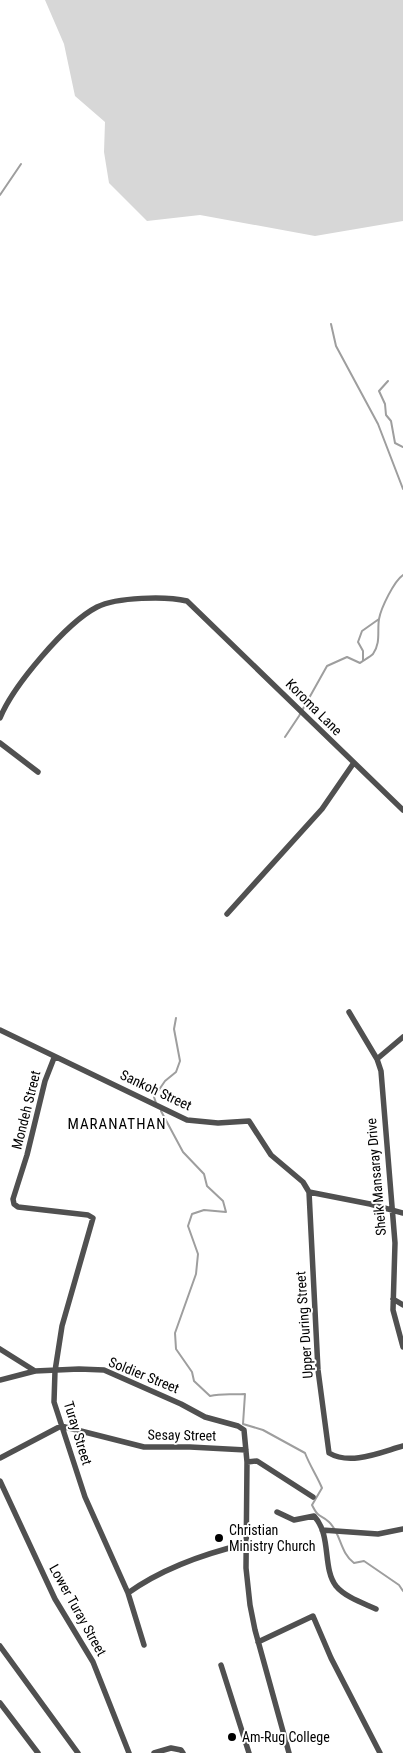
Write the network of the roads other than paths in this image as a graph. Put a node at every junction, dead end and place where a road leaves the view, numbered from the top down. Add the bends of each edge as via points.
1 (0, 718) edge
2 (0, 743) edge
3 (353, 764) junction
4 (38, 772) dead end
5 (403, 810) edge
6 (227, 914) dead end
7 (349, 1012) dead end
8 (0, 1030) edge
9 (403, 1037) edge
10 (54, 1058) junction
11 (378, 1059) junction
12 (308, 1192) junction
13 (393, 1210) junction
14 (403, 1213) edge
15 (93, 1220) joint
16 (393, 1299) junction
17 (403, 1305) edge
18 (403, 1347) edge
19 (0, 1348) edge
20 (35, 1371) junction
21 (56, 1371) junction
22 (0, 1380) edge
23 (60, 1426) junction
24 (403, 1448) edge
25 (246, 1450) junction
26 (0, 1458) edge
27 (247, 1462) junction
28 (0, 1481) edge
29 (313, 1497) dead end
30 (277, 1512) dead end
31 (403, 1529) edge
32 (322, 1530) junction
33 (245, 1544) junction
34 (128, 1593) junction
35 (376, 1609) dead end
36 (258, 1642) junction
37 (144, 1645) dead end
38 (0, 1646) edge
39 (221, 1665) dead end
40 (0, 1703) edge
41 (38, 1753) edge
42 (78, 1753) edge
43 (129, 1753) edge
44 (154, 1753) edge
45 (183, 1753) edge
46 (249, 1753) edge
47 (289, 1753) edge
48 (380, 1753) edge

1 - 3 street, Koroma Lane via 15,691 49,648 97,607 173,597 188,600
2 - 4 street
3 - 5 street, Koroma Lane
3 - 6 street via 322,809
7 - 11 street, Sheik Mansaray Drive
8 - 10 street, Sankoh Street
9 - 11 street
10 - 12 street, Sankoh Street via 187,1120 249,1121 271,1155 303,1182
10 - 15 street, Mondeh Street via 45,1081 14,1204 88,1215
11 - 13 street, Sheik Mansaray Drive
12 - 13 street
12 - 24 street, Upper During Street via 318,1370 329,1451 331,1455 360,1458
13 - 14 street
13 - 16 street, Sheik Mansaray Drive
15 - 21 street, Turay Street via 80,1255 62,1326
16 - 17 street
16 - 18 street, Sheik Mansaray Drive via 395,1325
19 - 20 street
20 - 21 street, Soldier Street
20 - 22 street, Soldier Street
21 - 23 street, Turay Street via 54,1402
21 - 25 street, Soldier Street via 104,1370 205,1417 238,1426 244,1430
23 - 25 street, Sesay Street via 144,1447
23 - 26 street
23 - 34 street, Turay Street via 85,1497
25 - 27 street
27 - 29 street via 257,1461
27 - 33 street
28 - 43 street, Lower Turay Street via 55,1600 93,1662
30 - 32 street via 294,1520 314,1516
31 - 32 street via 378,1534
32 - 35 street via 331,1578 337,1587
33 - 34 street via 172,1567
33 - 36 street via 250,1605
34 - 37 street, Turay Street
36 - 47 street
36 - 48 street via 313,1616
38 - 42 street
39 - 46 street
40 - 41 street
44 - 45 street via 171,1748

